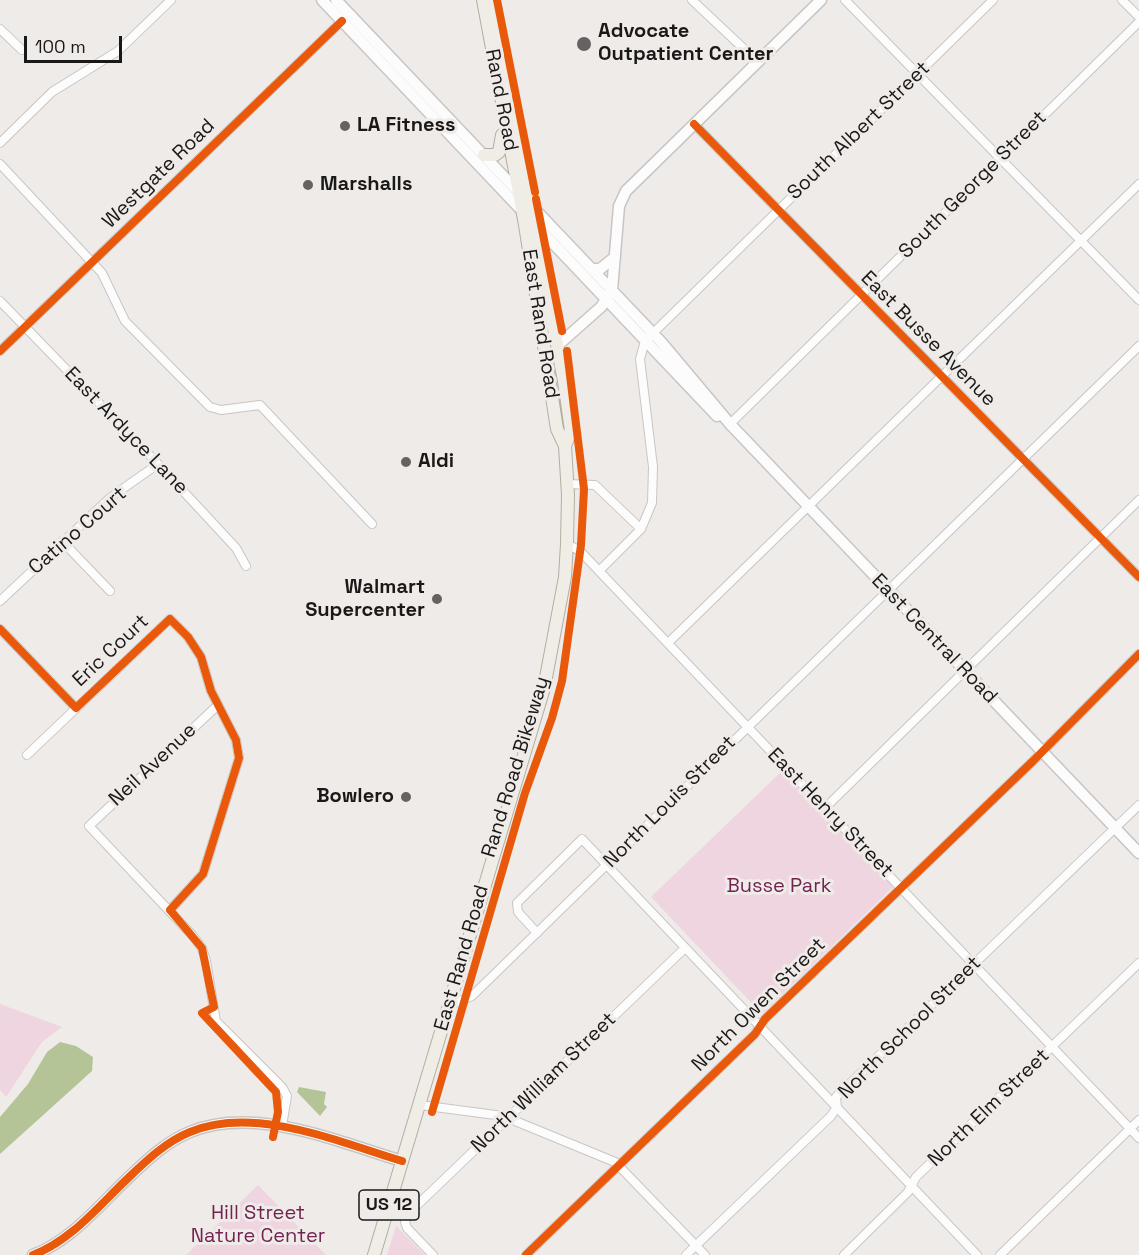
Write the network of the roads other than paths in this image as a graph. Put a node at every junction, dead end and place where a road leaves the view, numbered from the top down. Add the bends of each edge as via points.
1 (171, 0) edge
2 (321, 0) edge
3 (336, 0) edge
4 (483, 0) edge
5 (491, 0) edge
6 (692, 0) edge
7 (820, 0) edge
8 (845, 0) edge
9 (993, 0) edge
10 (1122, 0) edge
11 (1139, 19) edge
12 (342, 21) junction
13 (0, 28) edge
14 (22, 50) dead end
15 (758, 62) junction
16 (917, 74) junction
17 (500, 94) junction
18 (694, 124) junction
19 (0, 143) edge
20 (484, 154) junction
21 (1000, 159) junction
22 (0, 164) edge
23 (1139, 184) edge
24 (526, 207) junction
25 (778, 209) junction
26 (1081, 241) junction
27 (615, 256) junction
28 (92, 262) junction
29 (592, 269) junction
30 (612, 290) junction
31 (861, 295) junction
32 (1139, 300) edge
33 (0, 301) edge
34 (606, 301) junction
35 (25, 327) junction
36 (649, 338) junction
37 (557, 346) junction
38 (1139, 346) edge
39 (0, 351) edge
40 (942, 377) junction
41 (730, 424) junction
42 (565, 446) junction
43 (1023, 459) junction
44 (158, 464) junction
45 (568, 484) junction
46 (1139, 500) edge
47 (809, 508) junction
48 (372, 524) dead end
49 (641, 529) junction
50 (1101, 538) junction
51 (62, 541) junction
52 (567, 544) junction
53 (246, 566) dead end
54 (599, 571) junction
55 (1139, 577) edge
56 (110, 591) dead end
57 (888, 591) junction
58 (0, 601) edge
59 (0, 629) edge
60 (668, 643) junction
61 (1139, 654) edge
62 (965, 672) junction
63 (218, 705) junction
64 (76, 708) junction
65 (747, 726) junction
66 (1042, 752) junction
67 (27, 755) dead end
68 (1139, 805) edge
69 (825, 808) junction
70 (1115, 829) junction
71 (1139, 853) edge
72 (607, 865) junction
73 (901, 888) junction
74 (170, 910) junction
75 (537, 933) junction
76 (685, 948) junction
77 (1139, 963) edge
78 (974, 965) junction
79 (448, 1006) junction
80 (760, 1027) junction
81 (1052, 1047) junction
82 (420, 1105) junction
83 (837, 1107) junction
84 (508, 1117) junction
85 (1139, 1120) edge
86 (282, 1126) junction
87 (1130, 1129) junction
88 (1139, 1138) edge
89 (402, 1161) junction
90 (620, 1165) junction
91 (912, 1187) junction
92 (696, 1246) junction
93 (33, 1255) edge
94 (374, 1255) edge
95 (433, 1255) edge
96 (526, 1255) edge
97 (686, 1255) edge
98 (705, 1255) edge
99 (844, 1255) edge
100 (977, 1255) edge
101 (1000, 1255) edge

1 - 19 street via 118,51 52,92
2 - 12 main road, East Central Road
3 - 20 main road, East Central Road
4 - 17 main road, Rand Road / US 12
5 - 24 main road, Rand Road / US 12
6 - 15 street
7 - 15 main road
8 - 16 street
9 - 16 street, South Albert Street
10 - 11 street
11 - 21 street, South George Street
12 - 24 main road, East Central Road
12 - 28 street, Westgate Road
13 - 14 street
15 - 18 main road
16 - 21 street
16 - 25 street, South Albert Street
17 - 20 main road via 502,147 496,154
17 - 24 main road, Rand Road / US 12
18 - 25 street, East Busse Avenue
18 - 27 main road via 641,174 621,199
20 - 24 main road, East Central Road
21 - 26 street
21 - 31 street, South George Street
22 - 28 street
23 - 26 street
24 - 29 main road, East Central Road
24 - 34 main road, East Central Road
24 - 37 main road, East Rand Road / US 12
24 - 42 main road, East Rand Road / US 12 via 557,429
25 - 31 street, East Busse Avenue
25 - 36 street, South Albert Street
26 - 32 street
26 - 40 street
27 - 29 main road via 600,269
27 - 30 main road
28 - 35 street, Westgate Road
28 - 48 street via 106,279 125,321 210,407 220,410 260,405
29 - 30 main road, East Central Road
30 - 34 main road
30 - 36 main road, East Central Road
31 - 40 street, East Busse Avenue
31 - 41 street, South George Street
33 - 35 street, East Ardyce Lane
34 - 36 main road, East Central Road
34 - 37 main road
35 - 39 street, Westgate Road
35 - 44 street, East Ardyce Lane
36 - 41 main road, East Central Road
36 - 49 street via 640,359 654,489
37 - 42 main road, East Rand Road / US 12 via 570,427
38 - 43 street, North Louis Street
40 - 43 street, East Busse Avenue
40 - 47 street
41 - 47 main road, East Central Road
42 - 45 main road, East Rand Road / US 12
43 - 50 street, East Busse Avenue
43 - 57 street, North Louis Street
44 - 51 street, Catino Court via 111,497
44 - 53 street, East Ardyce Lane via 236,548
45 - 49 street via 595,485
45 - 52 main road, East Rand Road / US 12
46 - 50 street
47 - 57 main road, East Central Road
47 - 60 street
49 - 54 street
50 - 55 street, East Busse Avenue
50 - 62 street
51 - 56 street
51 - 58 street, Catino Court
52 - 54 street, East Henry Street via 580,551
52 - 79 main road, East Rand Road / US 12 via 565,577 544,688
54 - 60 street, East Henry Street
57 - 62 main road, East Central Road
57 - 65 street, North Louis Street
59 - 64 street
60 - 65 street, East Henry Street
61 - 66 street, North Owen Street
62 - 66 main road, East Central Road
62 - 69 street
63 - 64 street, Eric Court via 201,657 170,619
63 - 74 street via 236,740 236,772 203,874
63 - 74 street, Neil Avenue via 89,826
64 - 67 street, Eric Court
65 - 69 street, East Henry Street
65 - 72 street, North Louis Street
66 - 70 main road, East Central Road
66 - 73 street, North Owen Street
68 - 70 street, North School Street
69 - 73 street, East Henry Street
70 - 71 main road, East Central Road
70 - 78 street, North School Street
72 - 75 street, North Louis Street
72 - 75 street via 582,839 518,902 518,912
72 - 76 street
73 - 78 street, East Henry Street
73 - 80 street, North Owen Street
74 - 86 street via 202,948 216,1021 287,1096
75 - 79 street, North Louis Street via 471,996
76 - 80 street
76 - 84 street, North William Street
77 - 81 street, North Elm Street
78 - 81 street, East Henry Street
78 - 83 street, North School Street via 836,1097
79 - 82 main road, East Rand Road / US 12
80 - 83 street
80 - 90 street, North Owen Street
81 - 87 street, East Henry Street
81 - 91 street, North Elm Street via 916,1177
82 - 84 street
82 - 89 main road, East Rand Road / US 12
83 - 91 street
83 - 92 street, North School Street
84 - 90 street
84 - 95 street, North William Street via 406,1220 409,1230
85 - 87 street
86 - 89 main road
86 - 93 main road via 224,1122 188,1133 163,1147 59,1241
87 - 88 street, East Henry Street
87 - 101 street
89 - 94 main road, East Rand Road / US 12
90 - 92 street
90 - 96 street, North Owen Street
91 - 99 street, North Elm Street
91 - 100 street
92 - 97 street, North School Street
92 - 98 street

